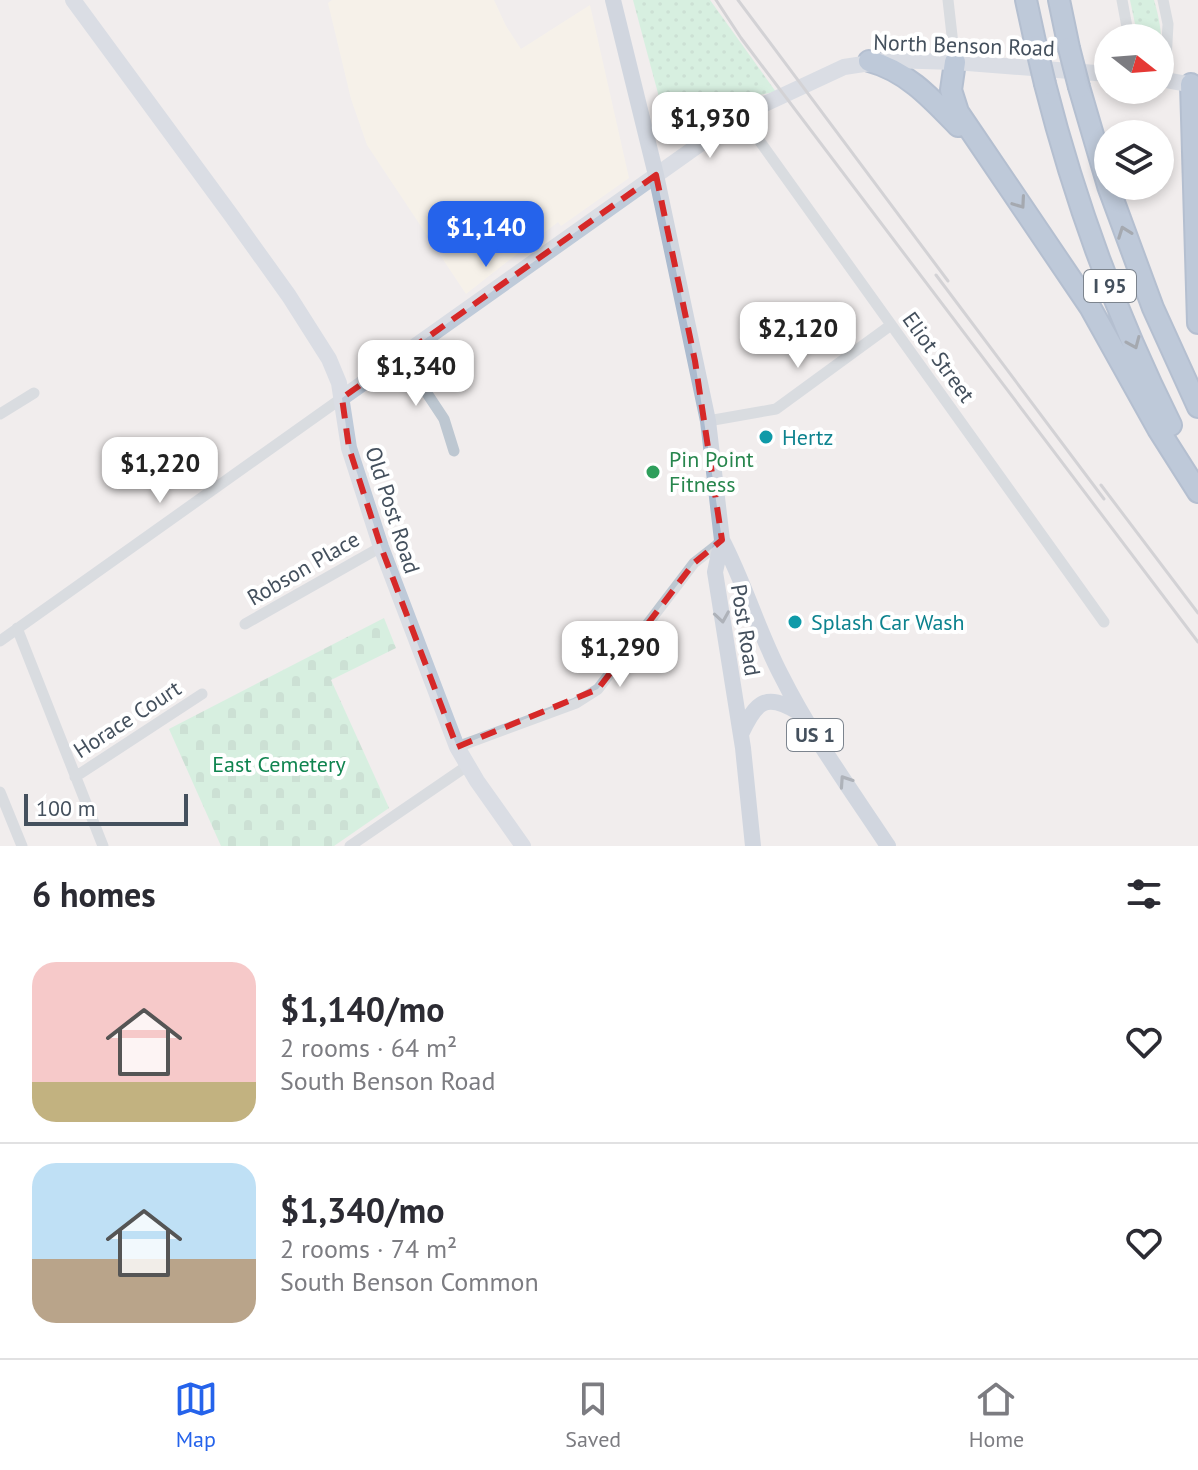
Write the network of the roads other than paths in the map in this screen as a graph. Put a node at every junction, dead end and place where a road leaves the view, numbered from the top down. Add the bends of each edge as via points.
1 (73, 0) edge
2 (613, 0) edge
3 (948, 0) edge
4 (1026, 0) edge
5 (1059, 0) edge
6 (1122, 0) edge
7 (1163, 0) edge
8 (1126, 24) edge
9 (1168, 24) edge
10 (869, 61) junction
11 (955, 62) junction
12 (1094, 73) edge
13 (1174, 81) edge
14 (1194, 85) edge
15 (741, 115) junction
16 (1094, 138) edge
17 (1000, 174) junction
18 (656, 175) junction
19 (1113, 200) edge
20 (1198, 323) edge
21 (891, 325) junction
22 (401, 354) junction
23 (34, 393) dead end
24 (342, 398) junction
25 (1198, 407) edge
26 (0, 414) edge
27 (708, 421) junction
28 (454, 451) dead end
29 (1198, 478) edge
30 (1198, 492) edge
31 (722, 540) junction
32 (381, 547) junction
33 (1104, 622) dead end
34 (245, 624) dead end
35 (17, 628) junction
36 (0, 641) edge
37 (202, 694) dead end
38 (800, 713) junction
39 (741, 734) junction
40 (457, 747) junction
41 (467, 766) junction
42 (75, 777) junction
43 (0, 792) edge
44 (22, 846) edge
45 (103, 846) edge
46 (350, 846) edge
47 (523, 846) edge
48 (753, 846) edge
49 (888, 846) edge

1 - 24 street, Old Post Road via 289,296 329,359
2 - 18 main road, Post Road / US 1
3 - 11 street
4 -> 29 highway, I 95, bridge via 1065,158 1105,273
5 - 16 highway, I 95, bridge
6 - 8 street
7 - 9 street
10 - 11 street, North Benson Road
10 - 15 street, North Benson Road via 844,67
10 - 17 highway via 893,69 920,89
11 - 12 street, North Benson Road
11 - 17 highway via 954,105
13 - 14 street
14 - 20 highway
15 - 18 street, North Benson Road
15 - 21 street, Eliot Street
17 -> 30 highway via 1090,307
18 - 22 street, North Benson Road
18 - 27 main road, Post Road / US 1
25 -> 19 highway, I 95 via 1153,308
21 - 27 street via 776,409
21 - 33 street, Eliot Street
22 - 24 street, North Benson Road
22 - 28 street via 444,419
23 - 26 street
24 - 32 street, Old Post Road via 349,448
24 - 35 street
27 - 31 main road, Post Road / US 1
31 - 38 main road, US 1
31 -> 39 main road, Post Road / US 1 via 715,572
31 - 40 street via 694,563 598,689 576,703
32 - 34 street, Robson Place
32 - 40 street, Old Post Road
35 - 36 street
35 - 42 street
37 - 42 street, Horace Court
38 - 39 main road via 783,703 764,702 749,716
49 -> 38 main road, US 1
39 - 48 main road, Post Road / US 1
40 - 41 street, Old Post Road
41 - 46 street
41 - 47 street, Old Post Road
42 - 45 street
43 - 44 street

